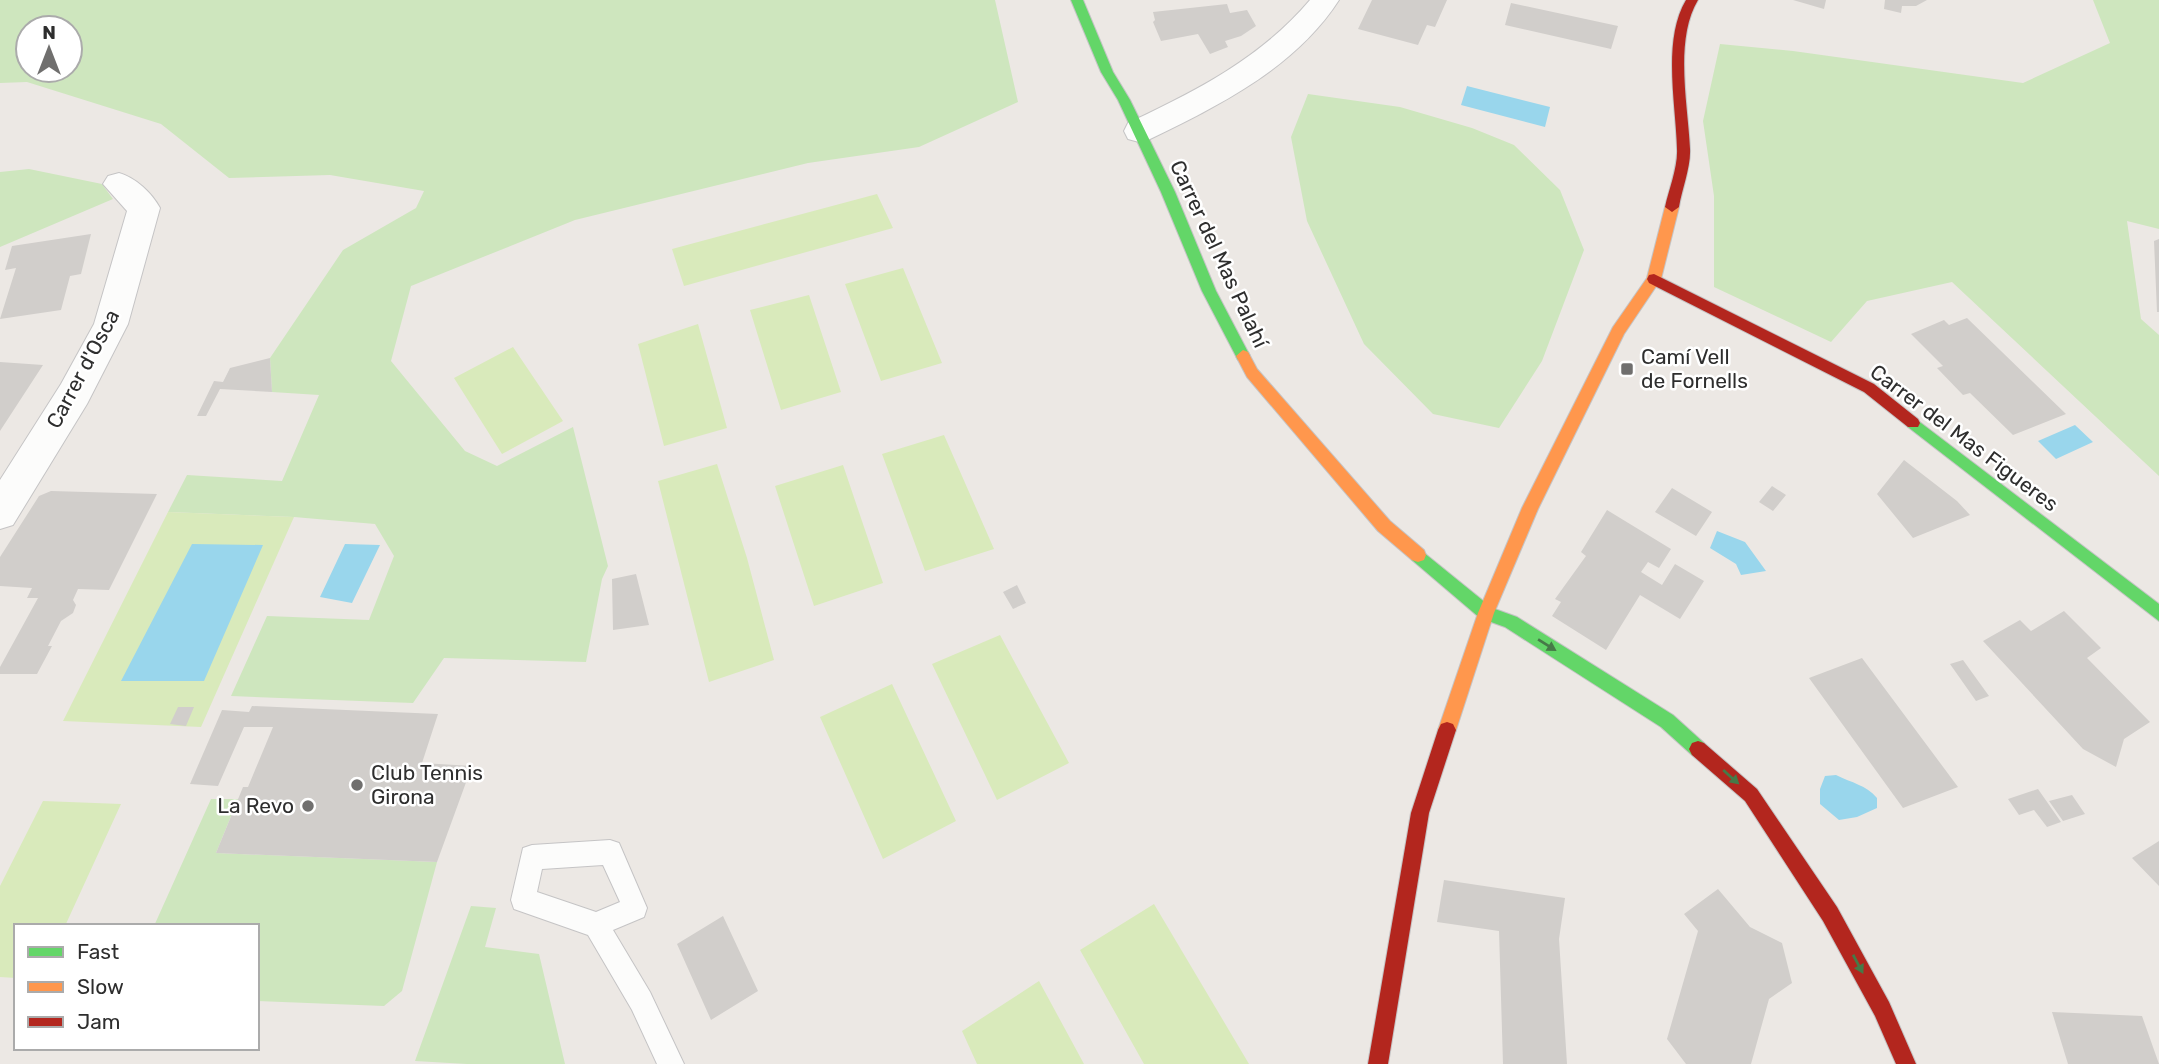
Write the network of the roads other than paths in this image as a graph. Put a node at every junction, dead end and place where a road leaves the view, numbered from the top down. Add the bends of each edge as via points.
1 (1077, 0) edge
2 (1325, 0) edge
3 (1692, 0) edge
4 (1139, 131) junction
5 (119, 184) dead end
6 (1654, 279) junction
7 (0, 513) edge
8 (1486, 613) junction
9 (2159, 614) edge
10 (596, 925) dead end
11 (671, 1064) edge
12 (1378, 1064) edge
13 (1906, 1064) edge

1 - 4 street, Carrer del Mas Palahí via 1107,72
2 - 4 street via 1271,58 1214,96
3 - 6 street via 1681,40 1684,152
4 - 8 street, Carrer del Mas Palahí via 1209,291 1252,373 1384,526
5 - 7 street, Carrer d'Osca via 144,208 111,324 74,394
6 - 8 street via 1618,331 1530,509
6 - 9 street, Carrer del Mas Figueres via 1869,388
8 - 12 street via 1420,813
8 -> 13 street, Carrer del Mas Palahí via 1511,622 1667,721 1751,795 1830,914
10 - 11 lane via 641,1001

